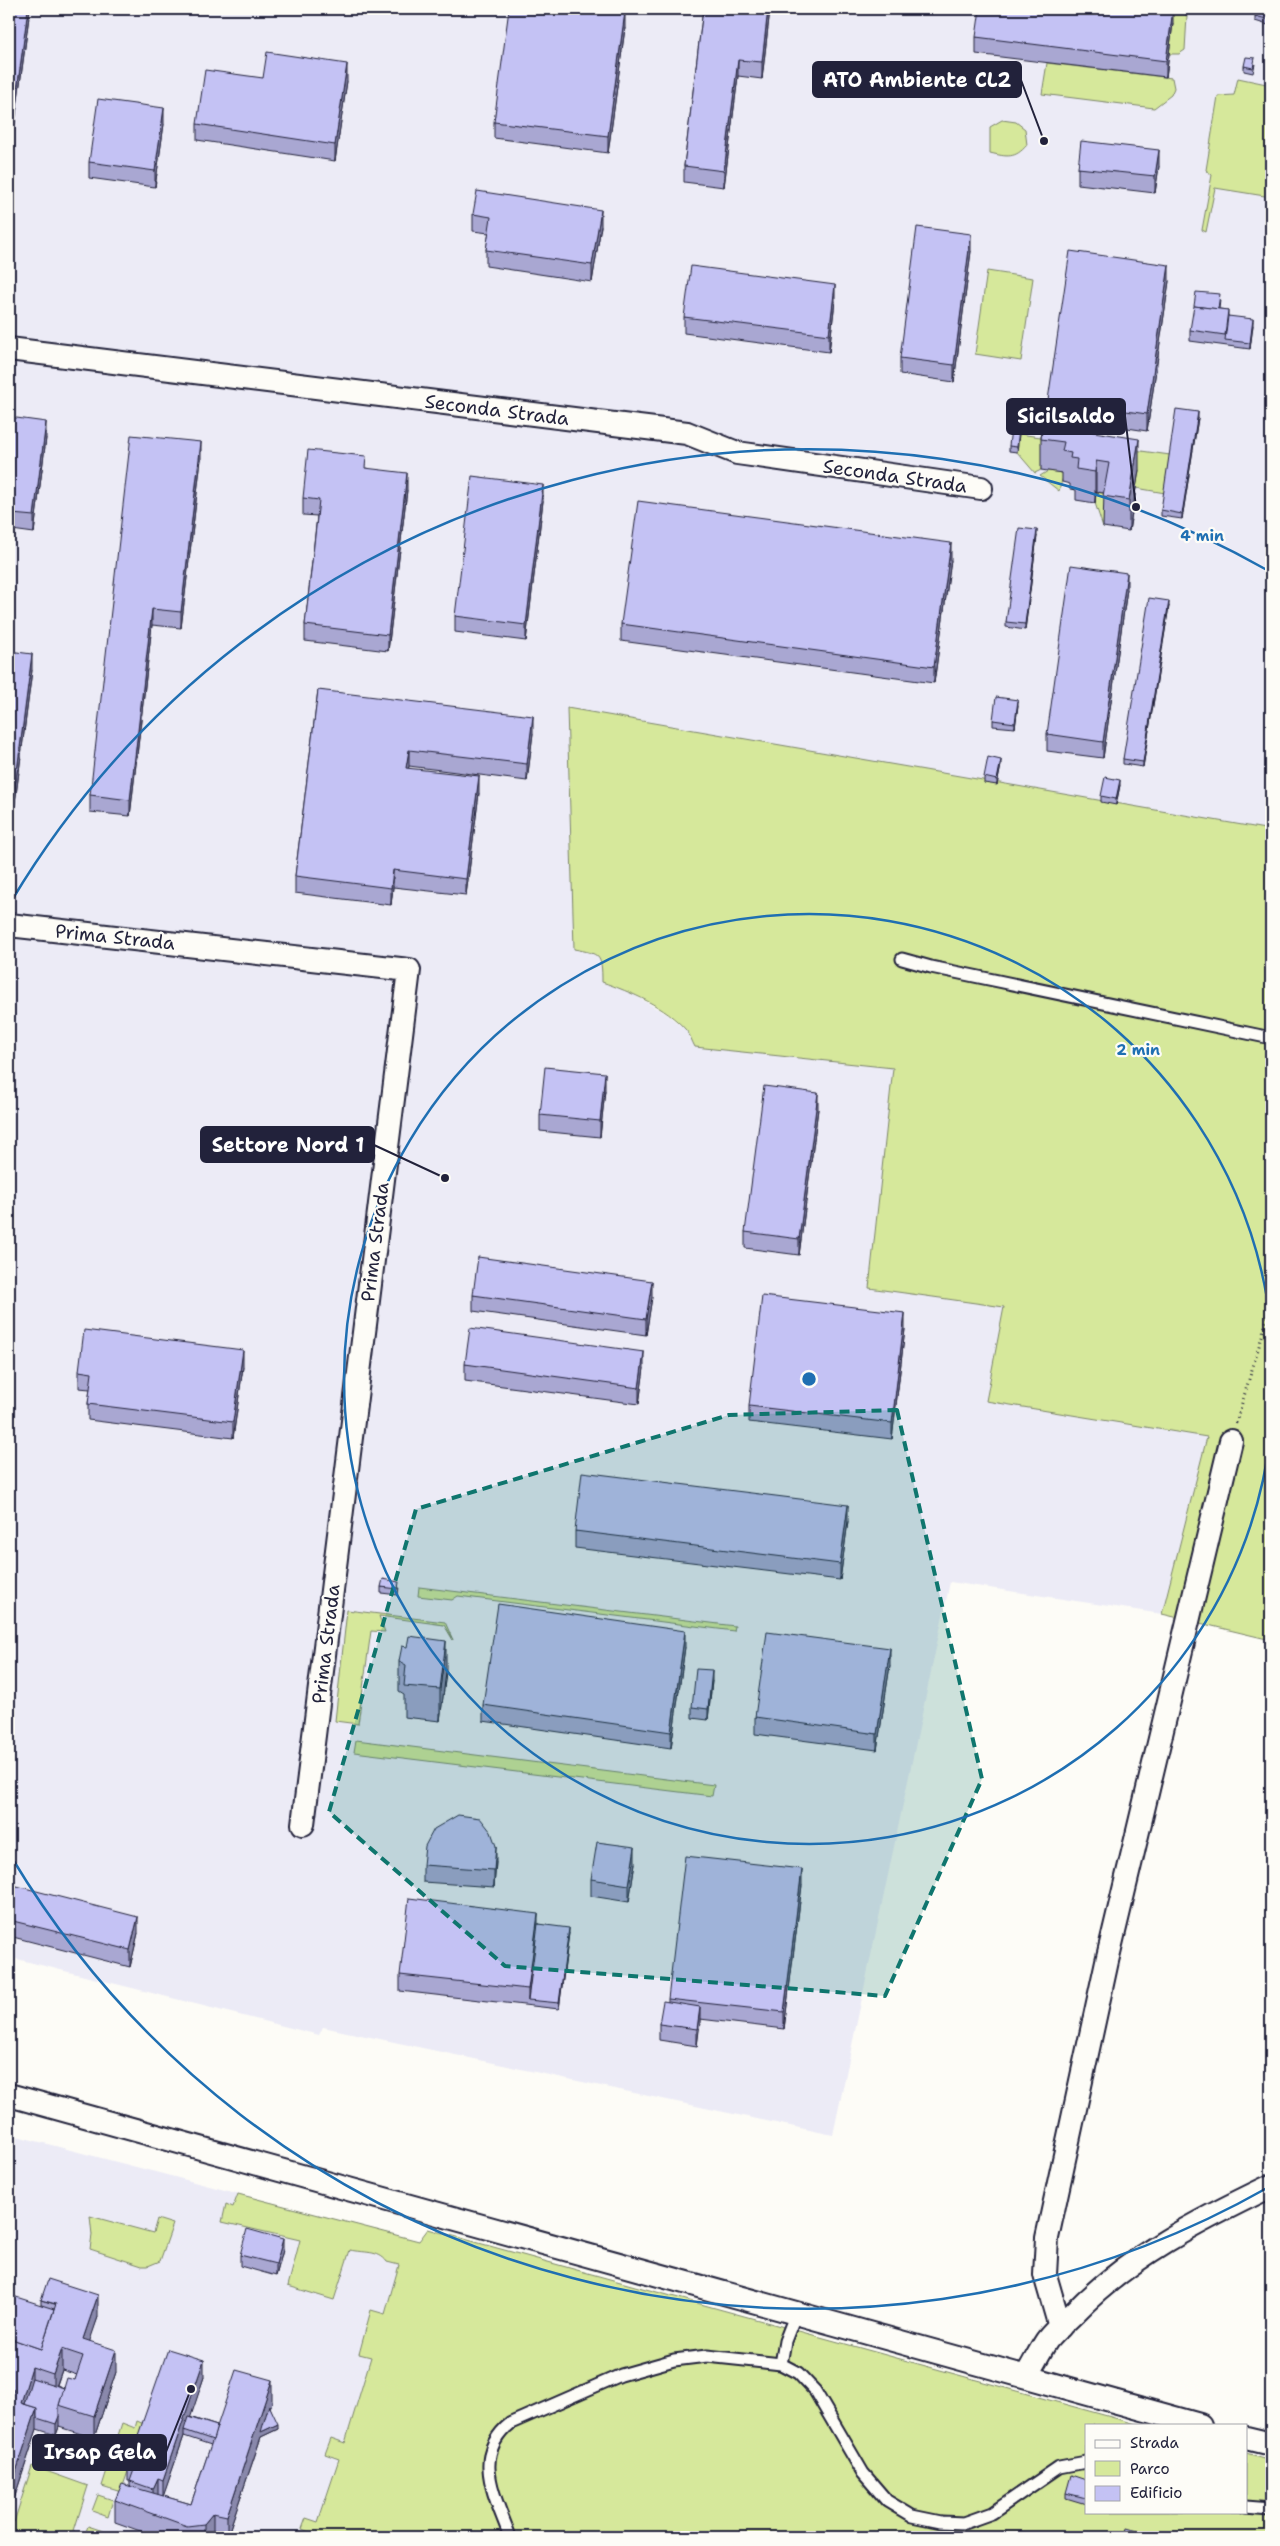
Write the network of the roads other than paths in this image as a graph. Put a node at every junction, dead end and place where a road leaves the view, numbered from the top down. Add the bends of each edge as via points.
1 (9, 349) edge
2 (981, 488) dead end
3 (9, 926) edge
4 (902, 959) dead end
5 (1271, 1038) edge
6 (1231, 1441) road end
7 (303, 1824) dead end
8 (9, 2095) edge
9 (1271, 2186) edge
10 (796, 2313) junction
11 (1060, 2327) junction
12 (781, 2364) junction
13 (1026, 2376) junction
14 (1196, 2424) edge
15 (1248, 2438) edge
16 (1271, 2444) edge
17 (1085, 2462) edge
18 (1248, 2507) edge
19 (1271, 2509) edge
20 (510, 2537) edge

1 - 2 street, Seconda Strada via 687,433 738,453
3 - 7 street, Prima Strada via 409,970
4 - 5 lane
6 - 11 street via 1107,1961 1047,2238 1045,2275
8 - 10 street
9 - 11 street via 1220,2210 1156,2247 1117,2274
10 - 12 lane via 785,2341
10 - 13 street
11 - 13 street via 1048,2339
12 - 17 lane via 798,2373 815,2391 869,2480 887,2501 912,2516 964,2523 992,2513 1059,2468
12 - 20 lane via 707,2356 674,2360 621,2375 511,2423 498,2433 491,2447 487,2471
13 - 14 street
15 - 16 street
18 - 19 lane

